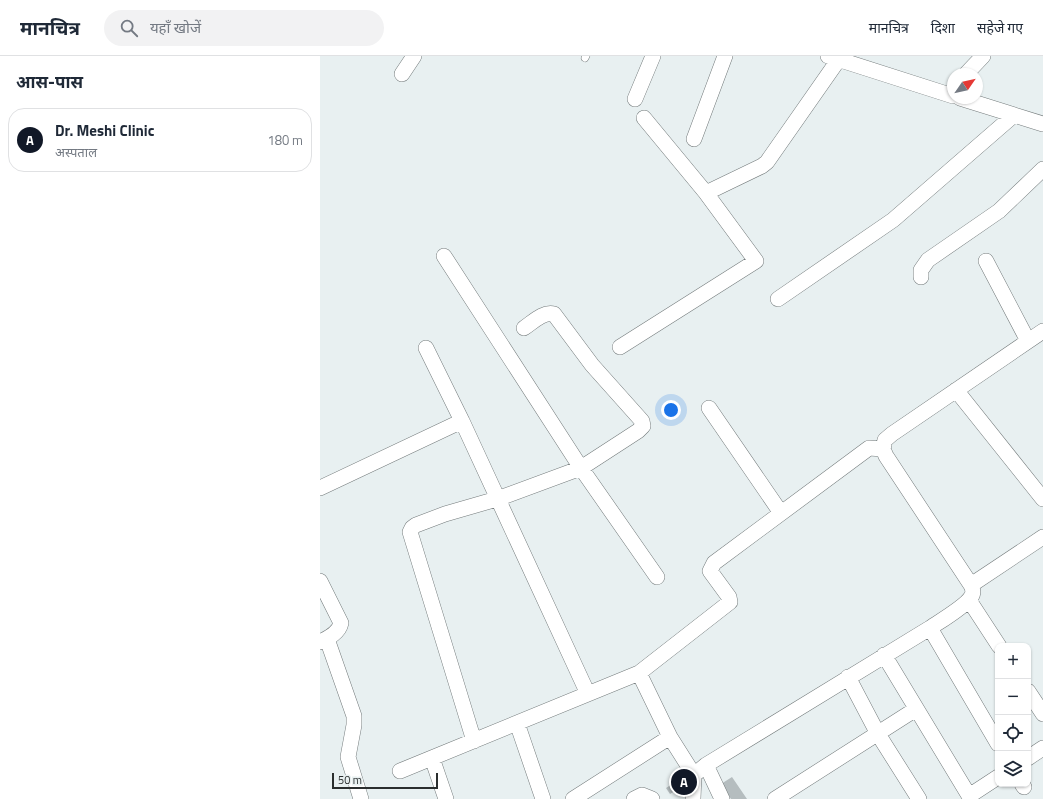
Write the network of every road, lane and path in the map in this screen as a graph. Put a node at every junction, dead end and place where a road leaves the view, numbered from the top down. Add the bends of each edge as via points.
1 (414, 56) edge
2 (654, 56) edge
3 (725, 56) edge
4 (983, 56) edge
5 (834, 58) edge
6 (972, 68) edge
7 (402, 74) dead end
8 (947, 92) edge
9 (635, 99) dead end
10 (983, 104) edge
11 (1014, 115) junction
12 (644, 118) dead end
13 (1041, 122) edge
14 (694, 139) dead end
15 (1043, 169) edge
16 (706, 193) junction
17 (444, 256) dead end
18 (986, 261) dead end
19 (921, 277) dead end
20 (778, 299) dead end
21 (524, 328) dead end
22 (1043, 331) edge
23 (1028, 341) junction
24 (620, 347) dead end
25 (426, 348) dead end
26 (956, 390) junction
27 (709, 408) dead end
28 (462, 421) junction
29 (883, 449) junction
30 (581, 468) junction
31 (320, 488) edge
32 (1043, 498) edge
33 (497, 499) junction
34 (781, 514) junction
35 (1043, 537) edge
36 (657, 577) dead end
37 (320, 581) edge
38 (970, 593) junction
39 (930, 628) junction
40 (324, 640) edge
41 (997, 643) edge
42 (884, 655) junction
43 (639, 673) junction
44 (848, 677) junction
45 (588, 694) junction
46 (1031, 696) edge
47 (916, 709) junction
48 (1043, 714) edge
49 (517, 723) junction
50 (878, 734) junction
51 (670, 737) junction
52 (995, 739) edge
53 (474, 741) junction
54 (1043, 748) edge
55 (1031, 756) edge
56 (432, 758) junction
57 (706, 764) junction
58 (400, 771) dead end
59 (694, 775) junction
60 (995, 779) edge
61 (783, 797) edge
62 (970, 797) edge
63 (361, 799) edge
64 (446, 799) edge
65 (543, 799) edge
66 (573, 799) edge
67 (634, 799) edge
68 (652, 799) edge
69 (693, 799) edge
70 (722, 799) edge
71 (919, 799) edge

1 - 7 street
2 - 9 street
3 - 14 street
4 - 6 street
5 - 8 street
5 - 16 street via 766,162
10 - 11 street
11 - 13 street
11 - 20 street via 893,220
12 - 16 street
15 - 19 street via 1000,211 928,260 921,270
16 - 24 street via 756,261
17 - 30 street
18 - 23 street
21 - 30 street via 548,313 554,314 592,365 642,421 643,426 638,431
22 - 23 street
23 - 26 street
25 - 28 street
26 - 29 street via 892,434 885,440
26 - 32 street
27 - 34 street
28 - 31 street
28 - 33 street
29 - 34 street via 869,448
29 - 38 street
30 - 33 street
30 - 36 street
33 - 45 street
33 - 53 street via 445,514 416,525 410,532
34 - 43 street via 712,566 710,571 729,597 728,604
35 - 38 street
37 - 40 street via 341,623 338,630
38 - 39 street
38 - 41 street
39 - 42 street
39 - 52 street
40 - 63 street via 354,716 348,757
42 - 44 street
42 - 47 street
43 - 45 street
43 - 51 street
44 - 50 street
44 - 57 street
45 - 49 street
46 - 48 street
47 - 50 street
47 - 62 street
49 - 53 street
49 - 65 street
50 - 61 street
50 - 71 street
51 - 59 street
51 - 66 street
53 - 56 street
54 - 55 street
56 - 58 street
56 - 64 street
57 - 59 street
57 - 70 street
59 - 69 street
60 - 62 street
67 - 68 street via 642,795

